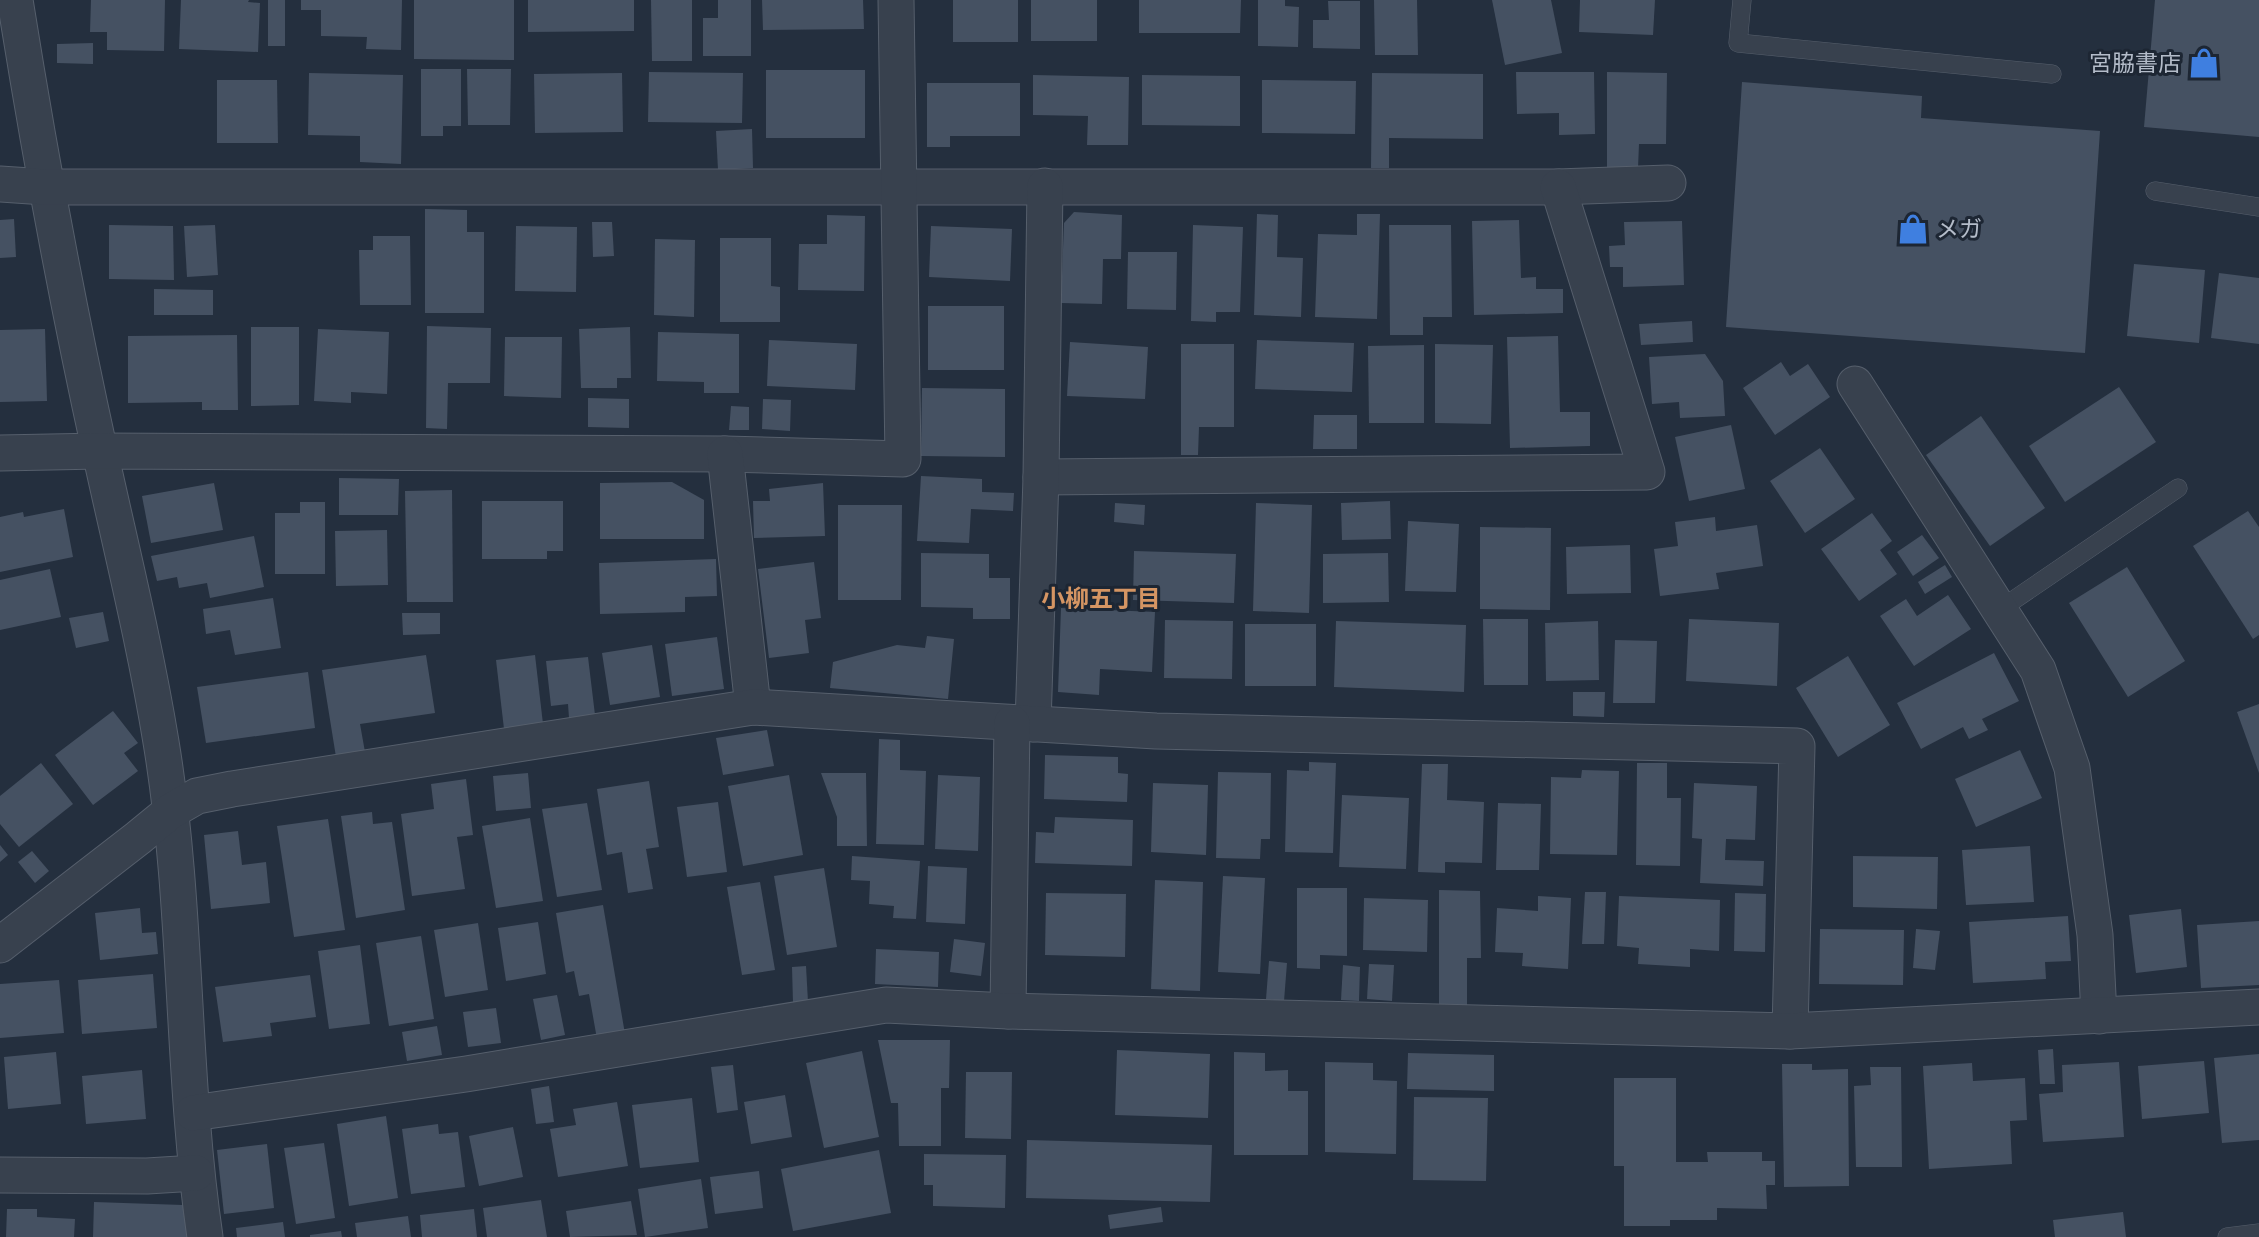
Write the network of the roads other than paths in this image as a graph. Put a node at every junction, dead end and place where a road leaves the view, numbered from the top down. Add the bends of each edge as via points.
1 (15, 0) edge
2 (897, 0) edge
3 (1742, 0) edge
4 (2052, 74) dead end
5 (1668, 183) dead end
6 (0, 184) edge
7 (899, 185) junction
8 (1045, 186) junction
9 (45, 187) junction
10 (1558, 187) junction
11 (2155, 191) dead end
12 (2259, 207) edge
13 (1855, 384) dead end
14 (100, 450) junction
15 (0, 453) edge
16 (725, 454) junction
17 (1041, 477) junction
18 (2178, 488) dead end
19 (1999, 610) junction
20 (753, 707) junction
21 (1022, 723) junction
22 (171, 811) junction
23 (0, 945) edge
24 (2259, 1007) edge
25 (1008, 1011) junction
26 (2099, 1016) junction
27 (1790, 1031) junction
28 (193, 1113) junction
29 (196, 1173) junction
30 (0, 1175) edge
31 (2259, 1233) edge
32 (205, 1237) edge
33 (2227, 1237) edge

1 - 9 street
2 - 7 street
3 - 4 lane via 1738,43
5 - 10 street
6 - 9 street
7 - 8 street
7 - 9 street
7 - 16 street via 903,459
8 - 10 street
8 - 17 street
9 - 14 street
10 - 17 street via 1647,472
11 - 12 lane
13 - 19 street
14 - 15 street
14 - 16 street
14 - 22 street via 134,599
16 - 20 street
17 - 21 street
18 - 19 lane
19 - 26 street via 2038,670 2072,768 2095,935
20 - 21 street
20 - 22 street via 232,789 197,796
21 - 25 street
21 - 27 street via 1156,731 1797,746
22 - 23 street
22 - 28 street
24 - 26 street
25 - 27 street
25 - 28 street via 886,1005 466,1074
26 - 27 street
28 - 29 street
29 - 30 street
29 - 32 street
31 - 33 lane

